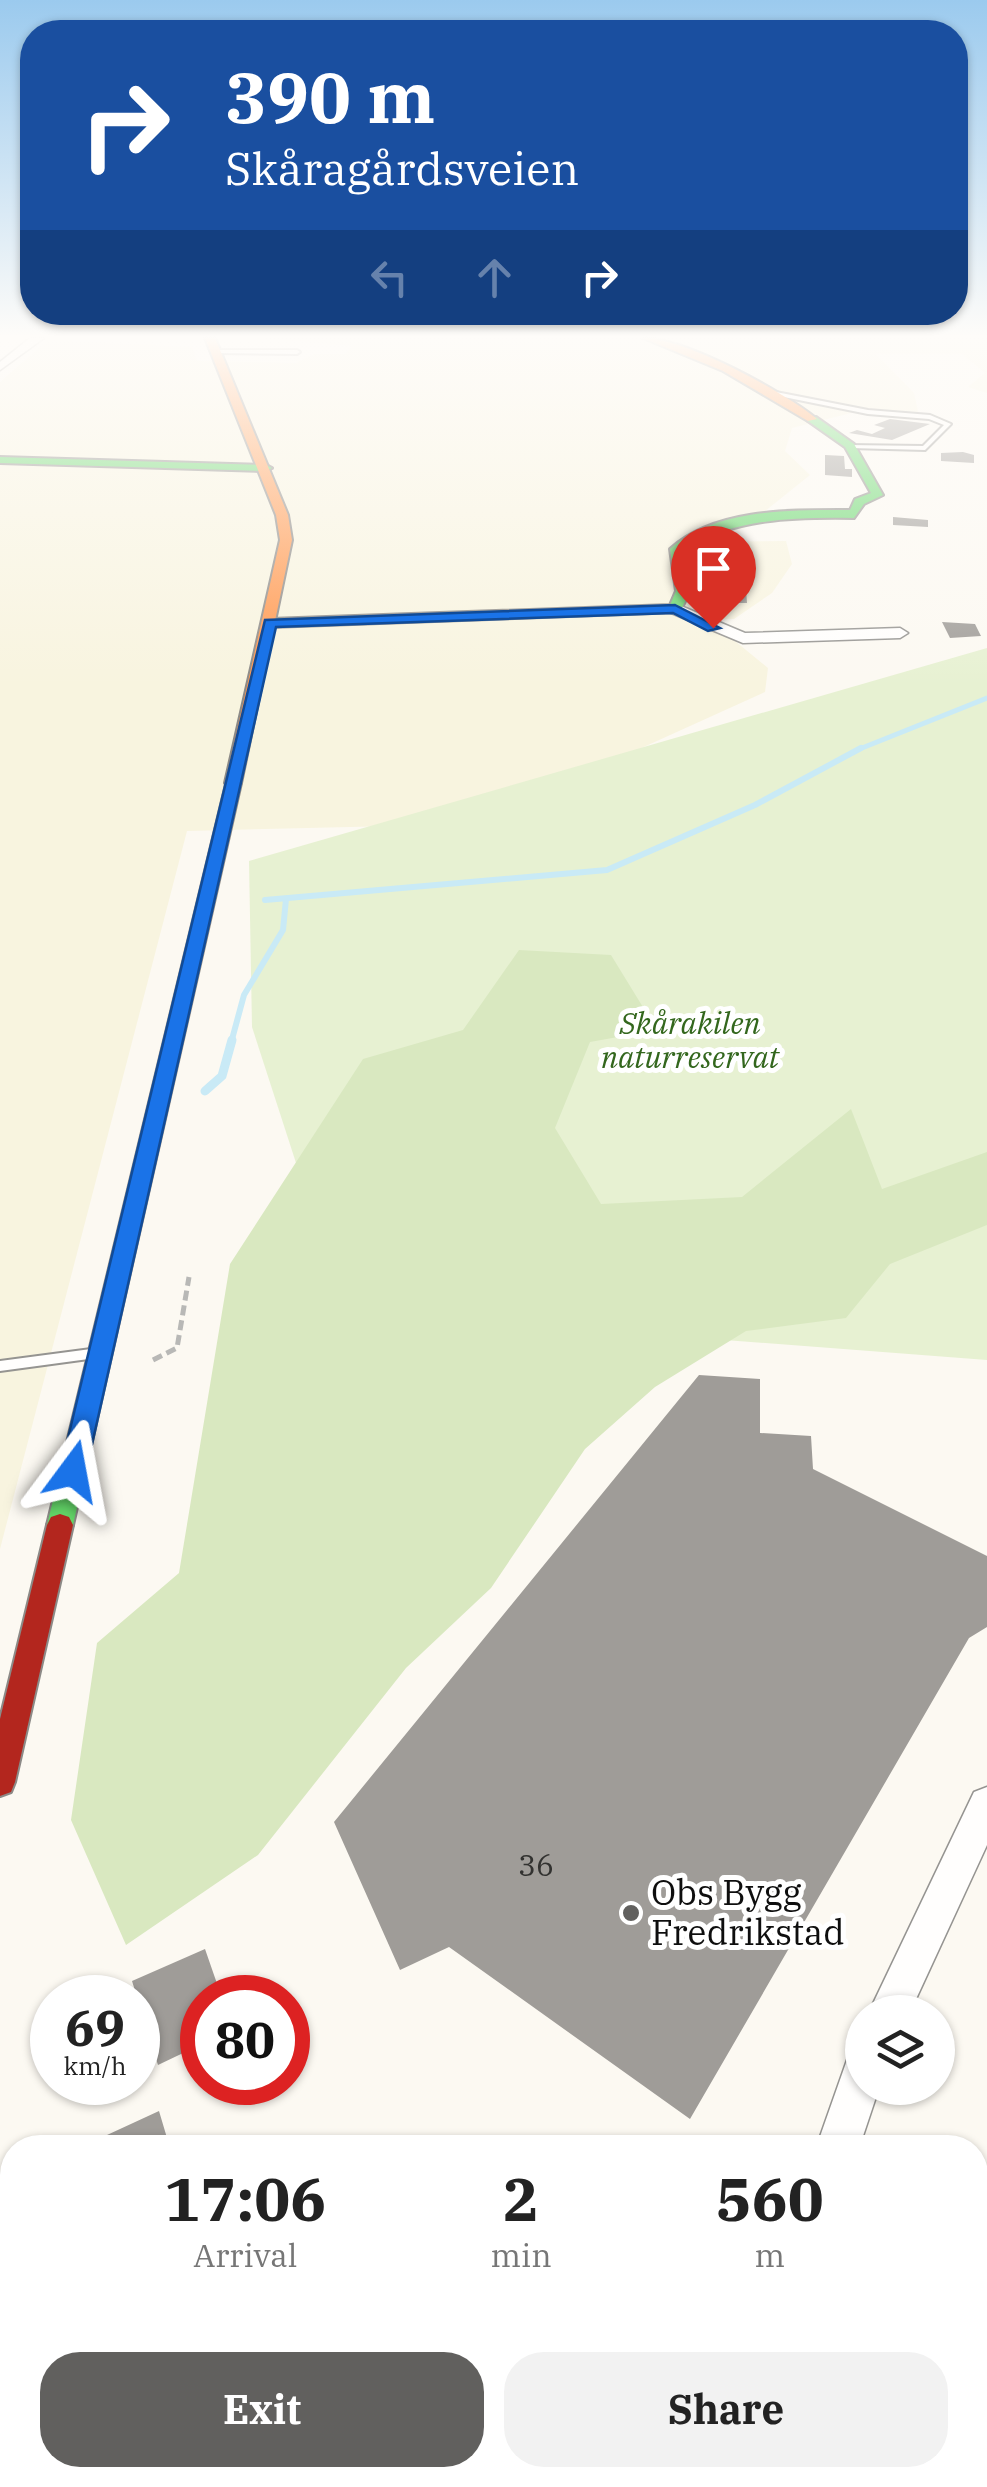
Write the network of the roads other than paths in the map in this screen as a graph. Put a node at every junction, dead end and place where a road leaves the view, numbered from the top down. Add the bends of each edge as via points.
1 (260, 454) edge
2 (850, 454) edge
3 (0, 460) edge
4 (266, 468) junction
5 (703, 533) junction
6 (739, 581) dead end
7 (675, 609) junction
8 (270, 623) junction
9 (900, 634) dead end
10 (101, 1354) junction
11 (0, 1366) edge
12 (0, 1782) edge
13 (987, 1804) edge
14 (897, 1995) edge
15 (852, 2105) edge
16 (841, 2135) edge

1 - 4 main road
2 - 5 main road via 877,495 860,502 854,514 782,513
3 - 4 main road
4 - 8 main road via 286,540
5 - 6 lane via 733,550
5 - 7 main road via 676,549 683,591
7 - 8 main road
7 - 9 street via 743,638
8 - 10 main road
10 - 11 lane
10 - 12 main road
13 - 14 street
15 - 16 street

